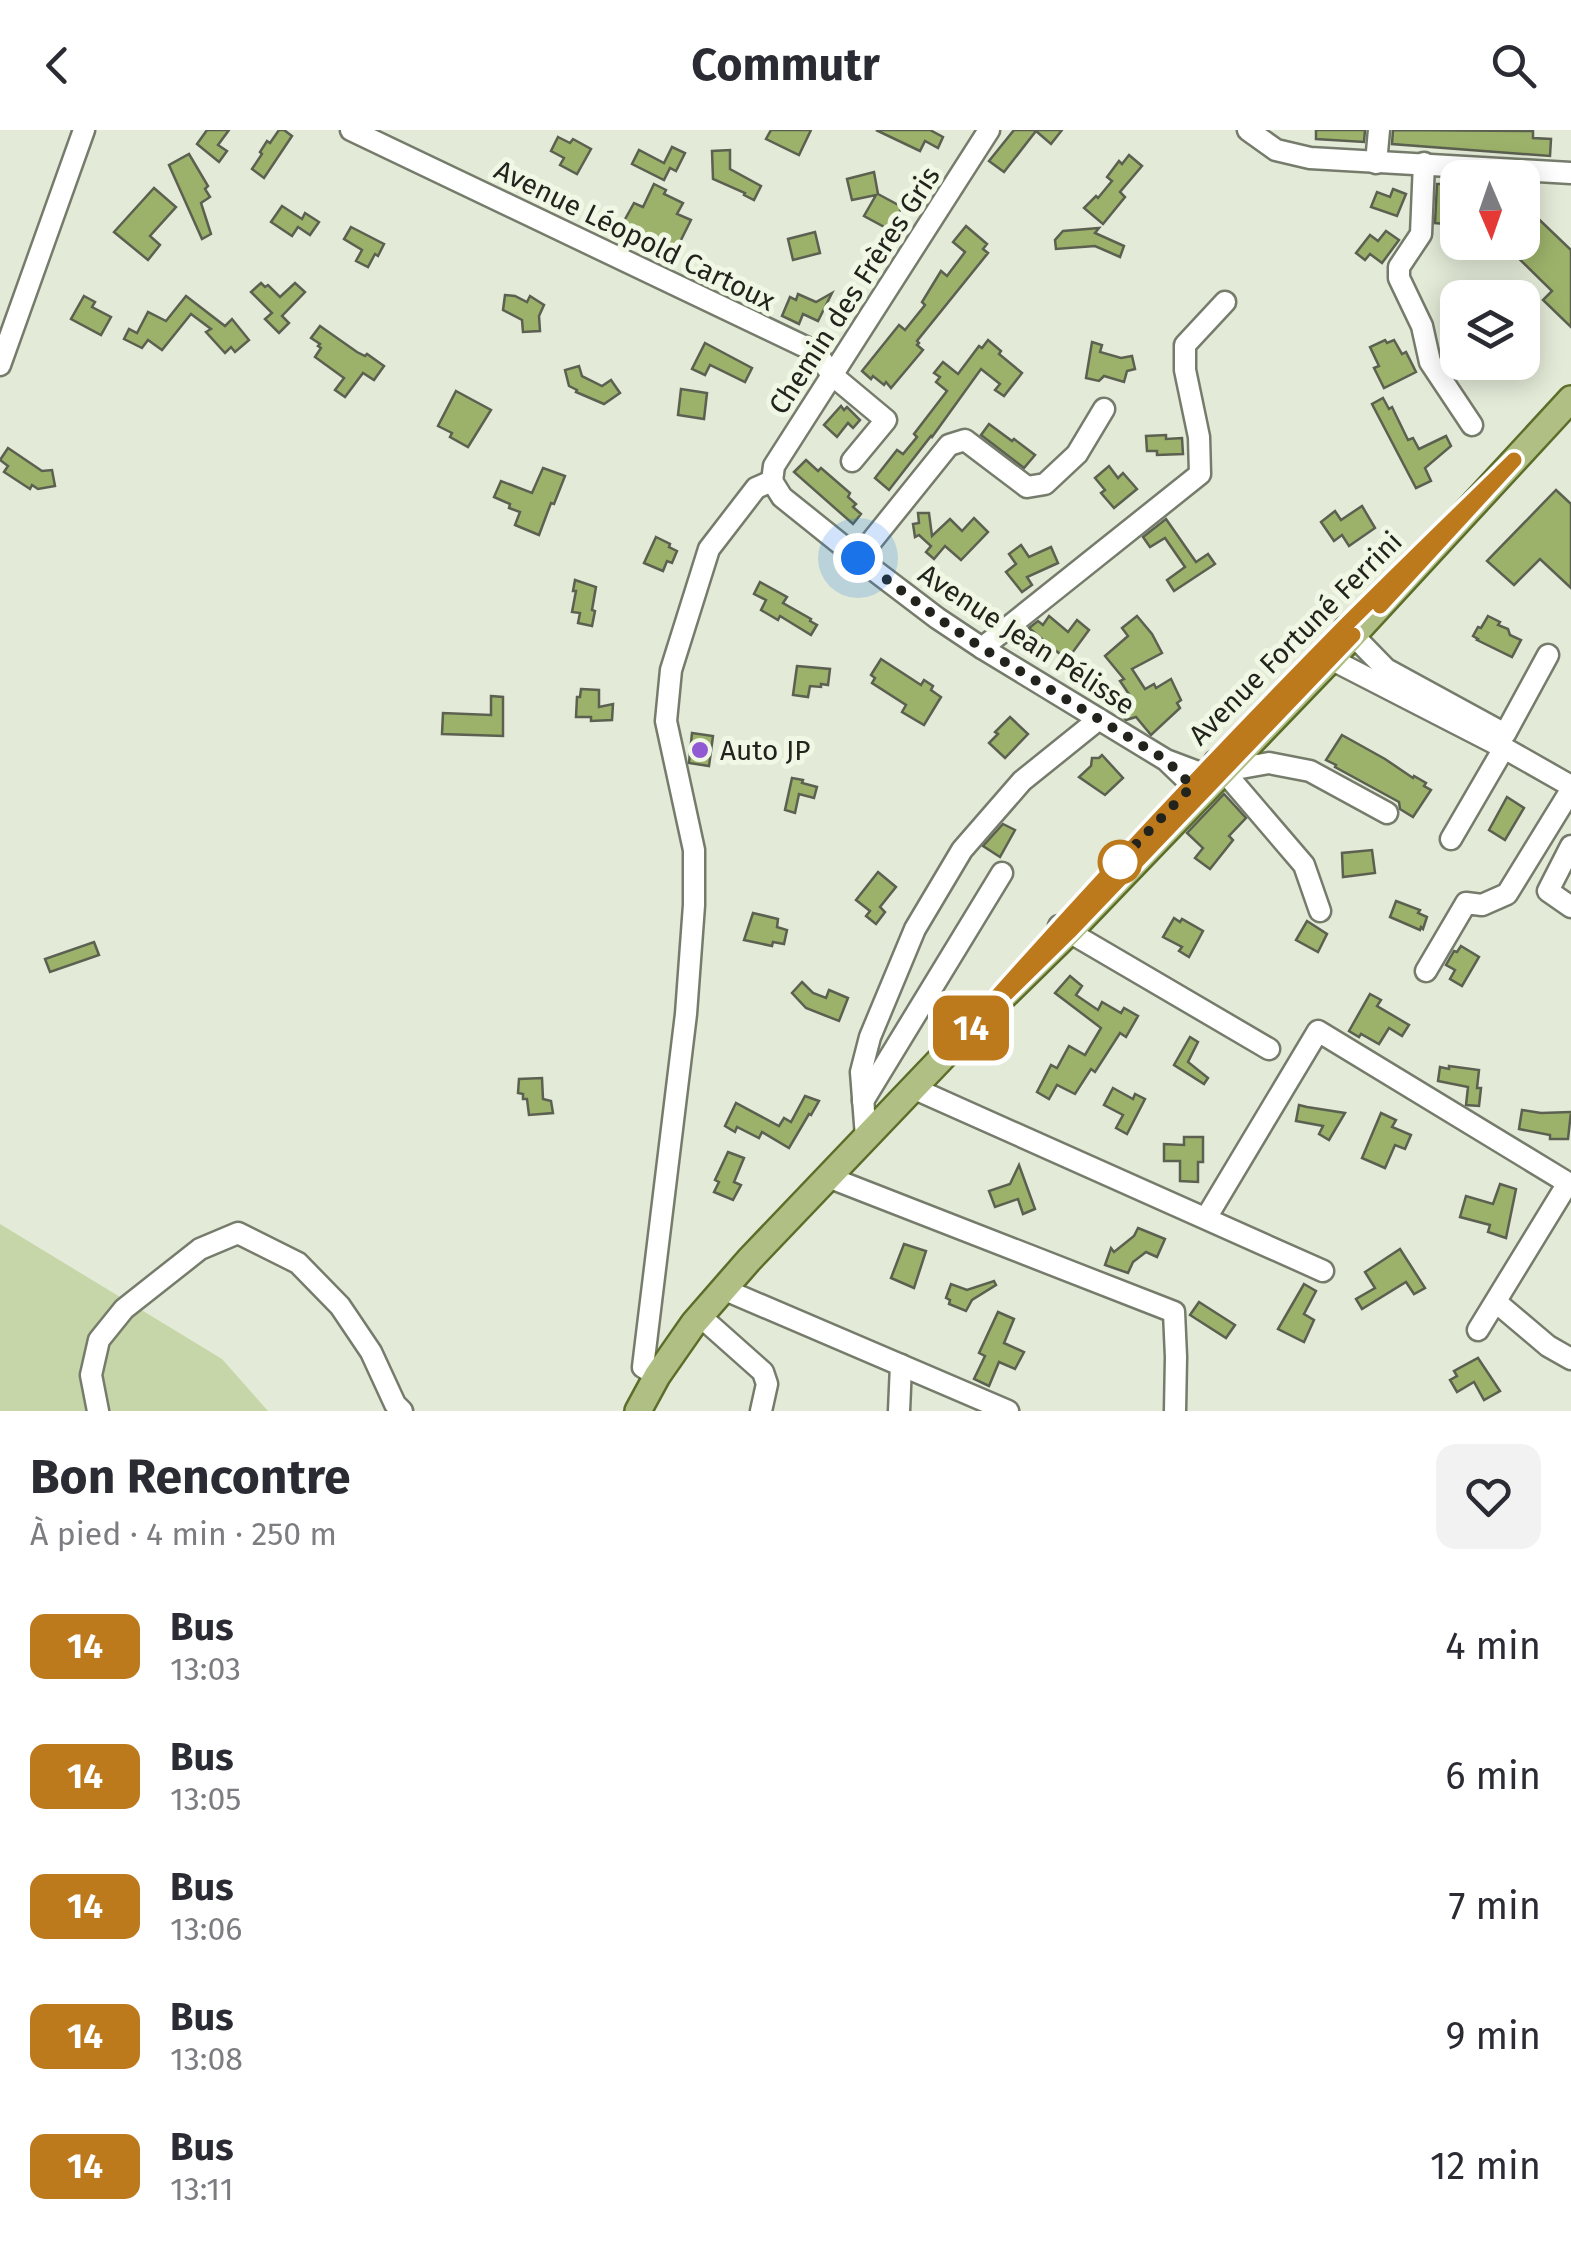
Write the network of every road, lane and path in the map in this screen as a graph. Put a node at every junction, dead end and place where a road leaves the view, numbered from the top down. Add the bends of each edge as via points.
1 (84, 130) edge
2 (350, 130) edge
3 (989, 130) edge
4 (1248, 130) edge
5 (1379, 130) edge
6 (1376, 163) junction
7 (1424, 163) junction
8 (1571, 173) edge
9 (1225, 302) dead end
10 (0, 365) edge
11 (832, 375) junction
12 (1571, 399) edge
13 (1104, 410) dead end
14 (1472, 426) dead end
15 (852, 460) dead end
16 (772, 480) junction
17 (858, 558) junction
18 (1349, 631) junction
19 (982, 648) junction
20 (1326, 656) junction
21 (1548, 656) dead end
22 (1099, 719) junction
23 (1504, 748) junction
24 (1208, 776) junction
25 (1571, 788) edge
26 (1387, 813) dead end
27 (1451, 838) dead end
28 (1569, 854) edge
29 (1002, 873) dead end
30 (1571, 907) edge
31 (1320, 911) dead end
32 (1064, 929) junction
33 (1426, 971) dead end
34 (1269, 1050) dead end
35 (913, 1088) junction
36 (864, 1100) junction
37 (866, 1137) junction
38 (828, 1177) junction
39 (1206, 1218) junction
40 (1323, 1271) dead end
41 (723, 1289) junction
42 (1496, 1302) junction
43 (700, 1316) junction
44 (1478, 1330) dead end
45 (1571, 1359) edge
46 (901, 1364) junction
47 (657, 1376) junction
48 (98, 1411) edge
49 (402, 1411) edge
50 (638, 1411) edge
51 (760, 1411) edge
52 (899, 1411) edge
53 (1008, 1411) edge
54 (1175, 1411) edge

1 - 10 street
2 - 11 street, Avenue Léopold Cartoux via 816,352
3 - 11 street, Chemin des Frères Gris
4 - 6 street via 1276,150
5 - 6 street
6 - 7 street
7 - 8 street
7 - 14 street via 1421,234 1399,278 1430,362
9 - 19 street via 1185,345 1200,474
11 - 15 street, Avenue Léopold Cartoux via 886,420
11 - 16 street, Chemin des Frères Gris via 774,466
12 - 18 main road, Avenue Fortuné Ferrini
13 - 17 street via 1077,454 1044,484 1026,488 965,440 948,445
16 - 17 street, Avenue Jean Pélisse via 782,497
16 - 47 street via 756,488 708,549 671,670 666,721 694,850 694,905 643,1367
17 - 19 street, Avenue Jean Pélisse
18 - 20 main road, Avenue Fortuné Ferrini
18 - 21 street via 1386,669 1505,734
19 - 22 street, Avenue Jean Pélisse
20 - 23 street
20 - 24 main road, Avenue Fortuné Ferrini
22 - 24 street, Avenue Jean Pélisse via 1166,760
22 - 36 street via 1022,780 962,850 915,929 870,1036 861,1072
23 - 25 street
23 - 27 street
24 - 26 street via 1269,764 1310,772
24 - 31 street via 1304,865
24 - 32 main road, Avenue Fortuné Ferrini
25 - 33 street via 1506,894 1466,904
28 - 30 street via 1548,891
29 - 36 street
32 - 34 street
32 - 35 main road, Avenue Fortuné Ferrini
35 - 37 main road, Avenue Fortuné Ferrini
35 - 39 street
36 - 37 street
37 - 38 main road, Avenue Fortuné Ferrini
38 - 41 main road, Avenue Fortuné Ferrini
38 - 54 street via 1174,1312
39 - 40 street
39 - 42 street via 1318,1031 1568,1183
41 - 43 main road, Avenue Fortuné Ferrini
41 - 46 street
42 - 44 street
42 - 45 street
43 - 47 main road, Avenue Fortuné Ferrini
43 - 51 street via 764,1372 768,1384
46 - 52 street
46 - 53 street
47 - 50 main road, Avenue Fortuné Ferrini
48 - 49 street via 91,1375 99,1340 124,1310 200,1248 238,1233 298,1263 340,1306

